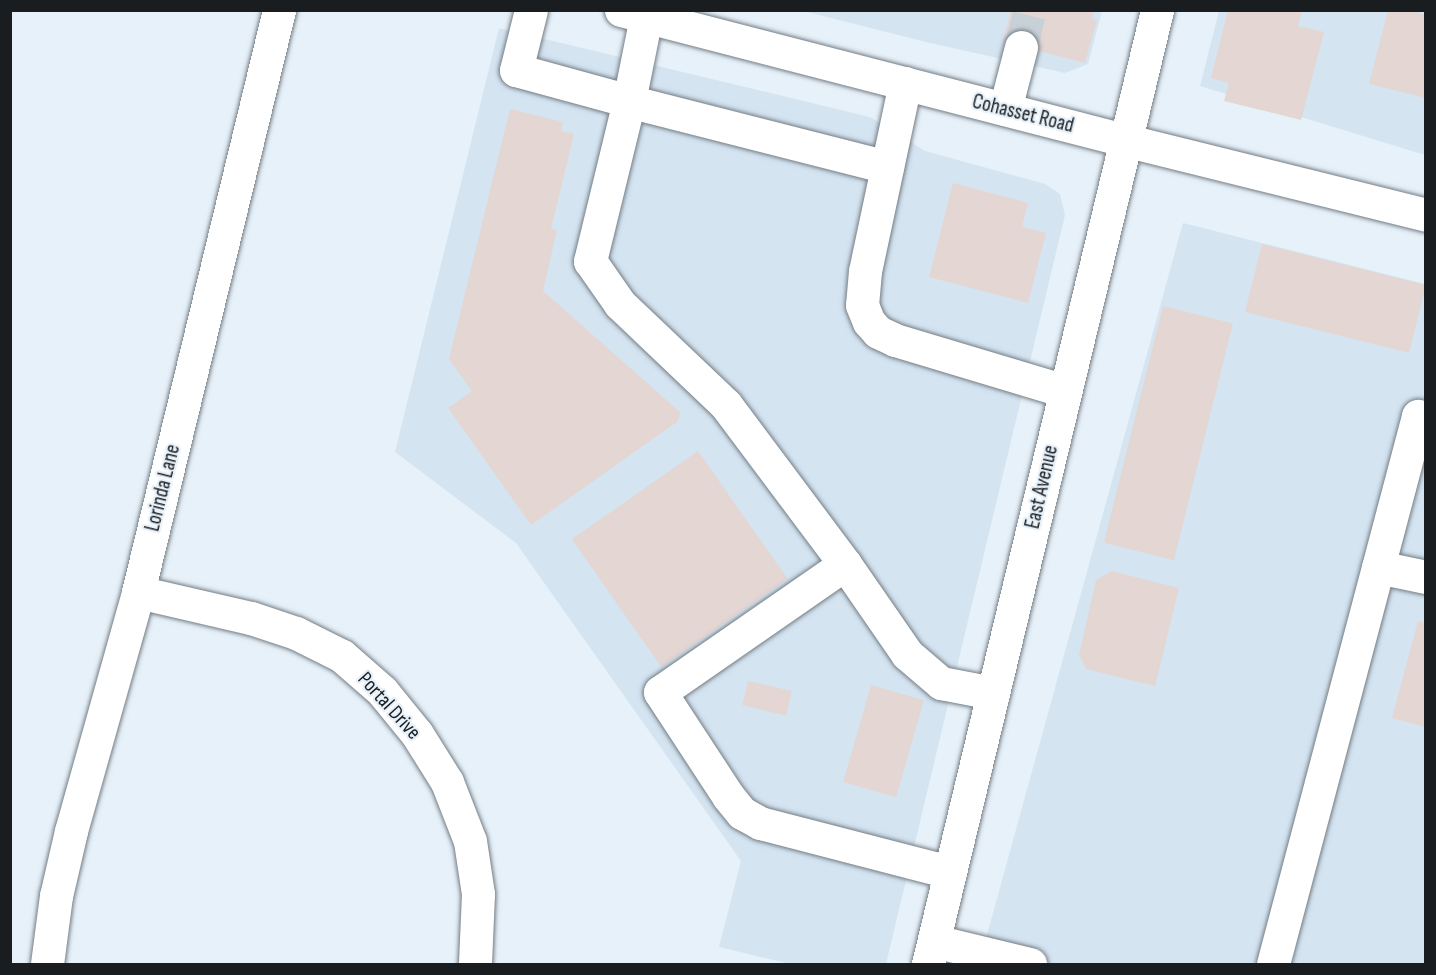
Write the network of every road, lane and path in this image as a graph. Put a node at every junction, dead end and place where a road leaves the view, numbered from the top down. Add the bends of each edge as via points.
1 (279, 10) edge
2 (531, 10) edge
3 (1157, 10) edge
4 (634, 14) edge
5 (1013, 45) tunnel mouth
6 (905, 83) junction
7 (629, 101) junction
8 (998, 107) junction
9 (1124, 140) junction
10 (887, 167) junction
11 (1425, 215) edge
12 (1065, 391) junction
13 (1425, 418) edge
14 (844, 564) junction
15 (1378, 567) junction
16 (1425, 577) edge
17 (138, 592) junction
18 (993, 693) junction
19 (950, 872) junction
20 (931, 953) edge
21 (47, 964) edge
22 (475, 964) edge
23 (1030, 964) edge
24 (1273, 964) edge

1 - 17 street, Lorinda Lane
2 - 7 street via 516,70
3 - 9 street, East Avenue
4 - 6 street, Cohasset Road
4 - 7 street
5 - 8 street
6 - 8 street, Cohasset Road
6 - 10 street
7 - 10 street
7 - 14 street via 590,261 620,304 726,405
8 - 9 street, Cohasset Road
9 - 11 street, Cohasset Road
9 - 12 street, East Avenue
10 - 12 street via 865,271 862,305 869,322 878,332 895,340
12 - 18 street, East Avenue
13 - 15 street via 1418,416
14 - 18 street via 907,654 941,683
14 - 19 street via 660,692 742,813 760,823
15 - 16 street
15 - 24 street
17 - 21 street, Lorinda Lane via 71,831 56,896
17 - 22 street, Portal Drive via 251,618 296,633 342,657 382,692 417,734 447,782 470,841 478,894
18 - 19 street, East Avenue
19 - 20 street, East Avenue
20 - 23 street

